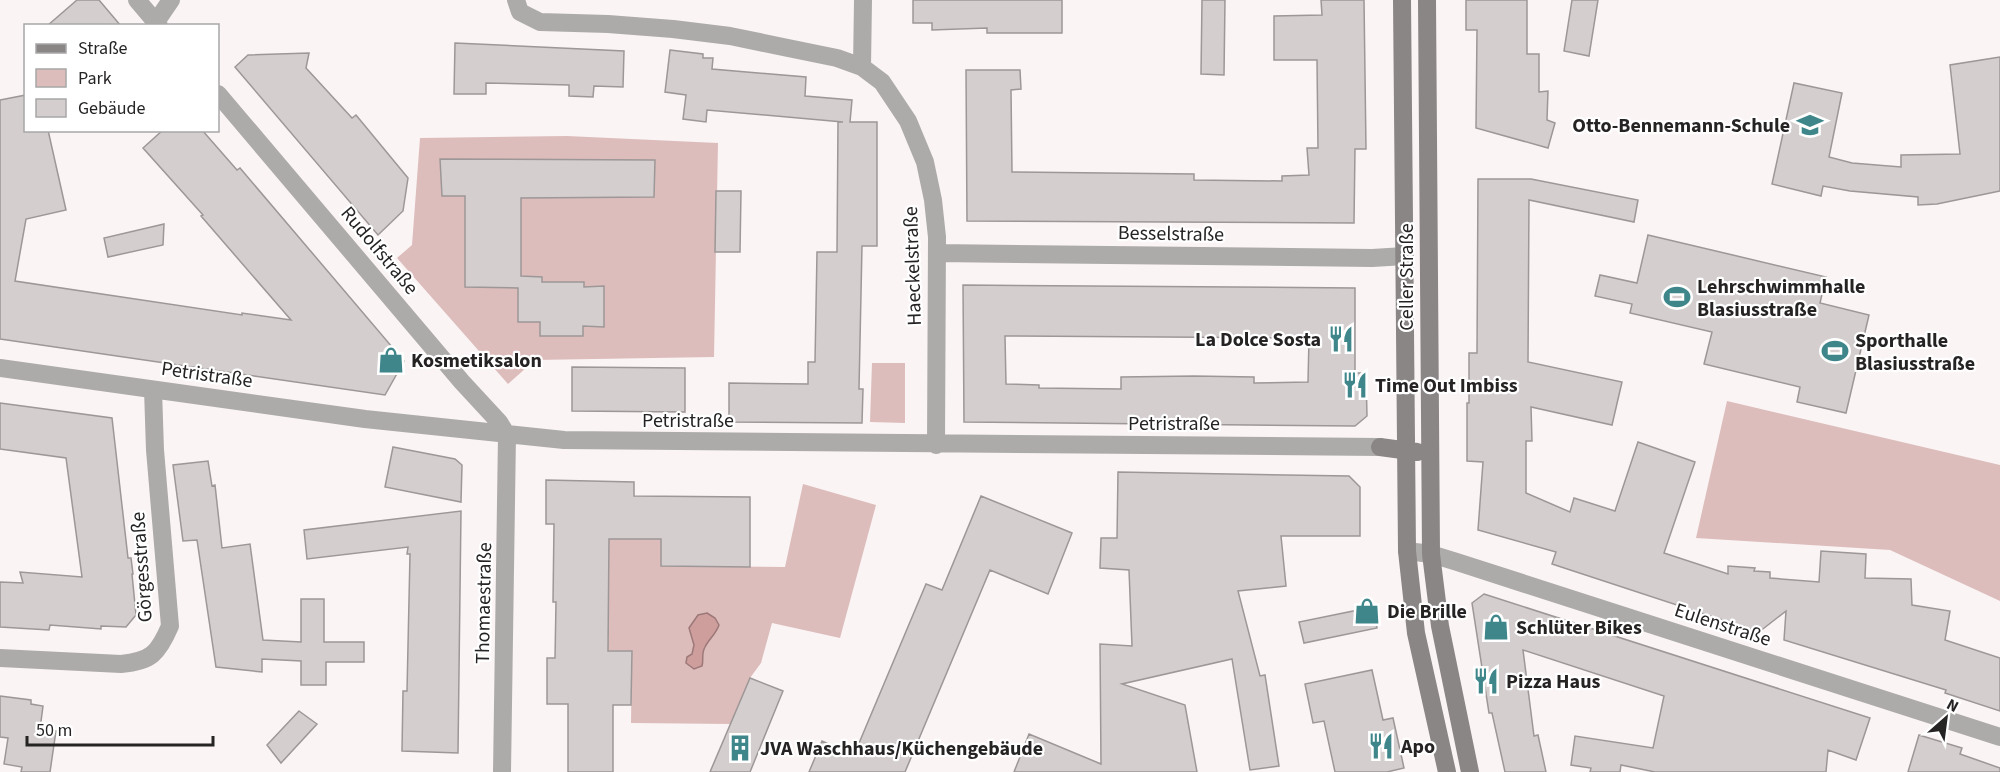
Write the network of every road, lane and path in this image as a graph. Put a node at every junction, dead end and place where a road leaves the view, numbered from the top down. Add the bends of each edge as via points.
1 (137, 0) edge
2 (171, 0) edge
3 (516, 0) edge
4 (863, 0) edge
5 (1402, 0) edge
6 (1427, 0) edge
7 (158, 24) edge
8 (862, 67) junction
9 (219, 95) edge
10 (937, 253) junction
11 (1405, 256) junction
12 (0, 368) edge
13 (153, 390) junction
14 (507, 435) junction
15 (936, 445) junction
16 (1380, 447) junction
17 (1406, 450) junction
18 (1431, 454) junction
19 (1406, 480) junction
20 (1407, 551) junction
21 (1431, 554) junction
22 (0, 658) edge
23 (2000, 737) edge
24 (502, 772) edge
25 (1447, 772) edge
26 (1470, 772) edge

1 - 7 street
2 - 7 street
3 - 8 street via 520,12 540,22 718,35 837,58
4 - 8 street
5 - 11 main road, Celler Straße
6 - 18 main road, Celler Straße
8 - 10 street, Haeckelstraße via 882,82 897,103 925,162
9 - 14 street, Rudolfstraße
10 - 11 street, Besselstraße
10 - 15 street, Haeckelstraße
11 - 17 main road, Celler Straße
12 - 13 street, Petristraße
13 - 14 street, Petristraße
13 - 22 street, Görgesstraße via 154,450 170,626 163,641 150,657 121,664
14 - 15 street, Petristraße via 627,442
14 - 24 street, Thomaestraße
15 - 16 street, Petristraße
16 - 17 main road
16 - 19 main road via 1395,460
17 - 18 main road
17 - 19 main road, Celler Straße
18 - 21 main road, Celler Straße
19 - 20 main road, Celler Straße
20 - 21 street
20 - 25 main road, Celler Straße via 1416,633
21 - 23 street, Eulenstraße
21 - 26 main road, Celler Straße via 1440,626

